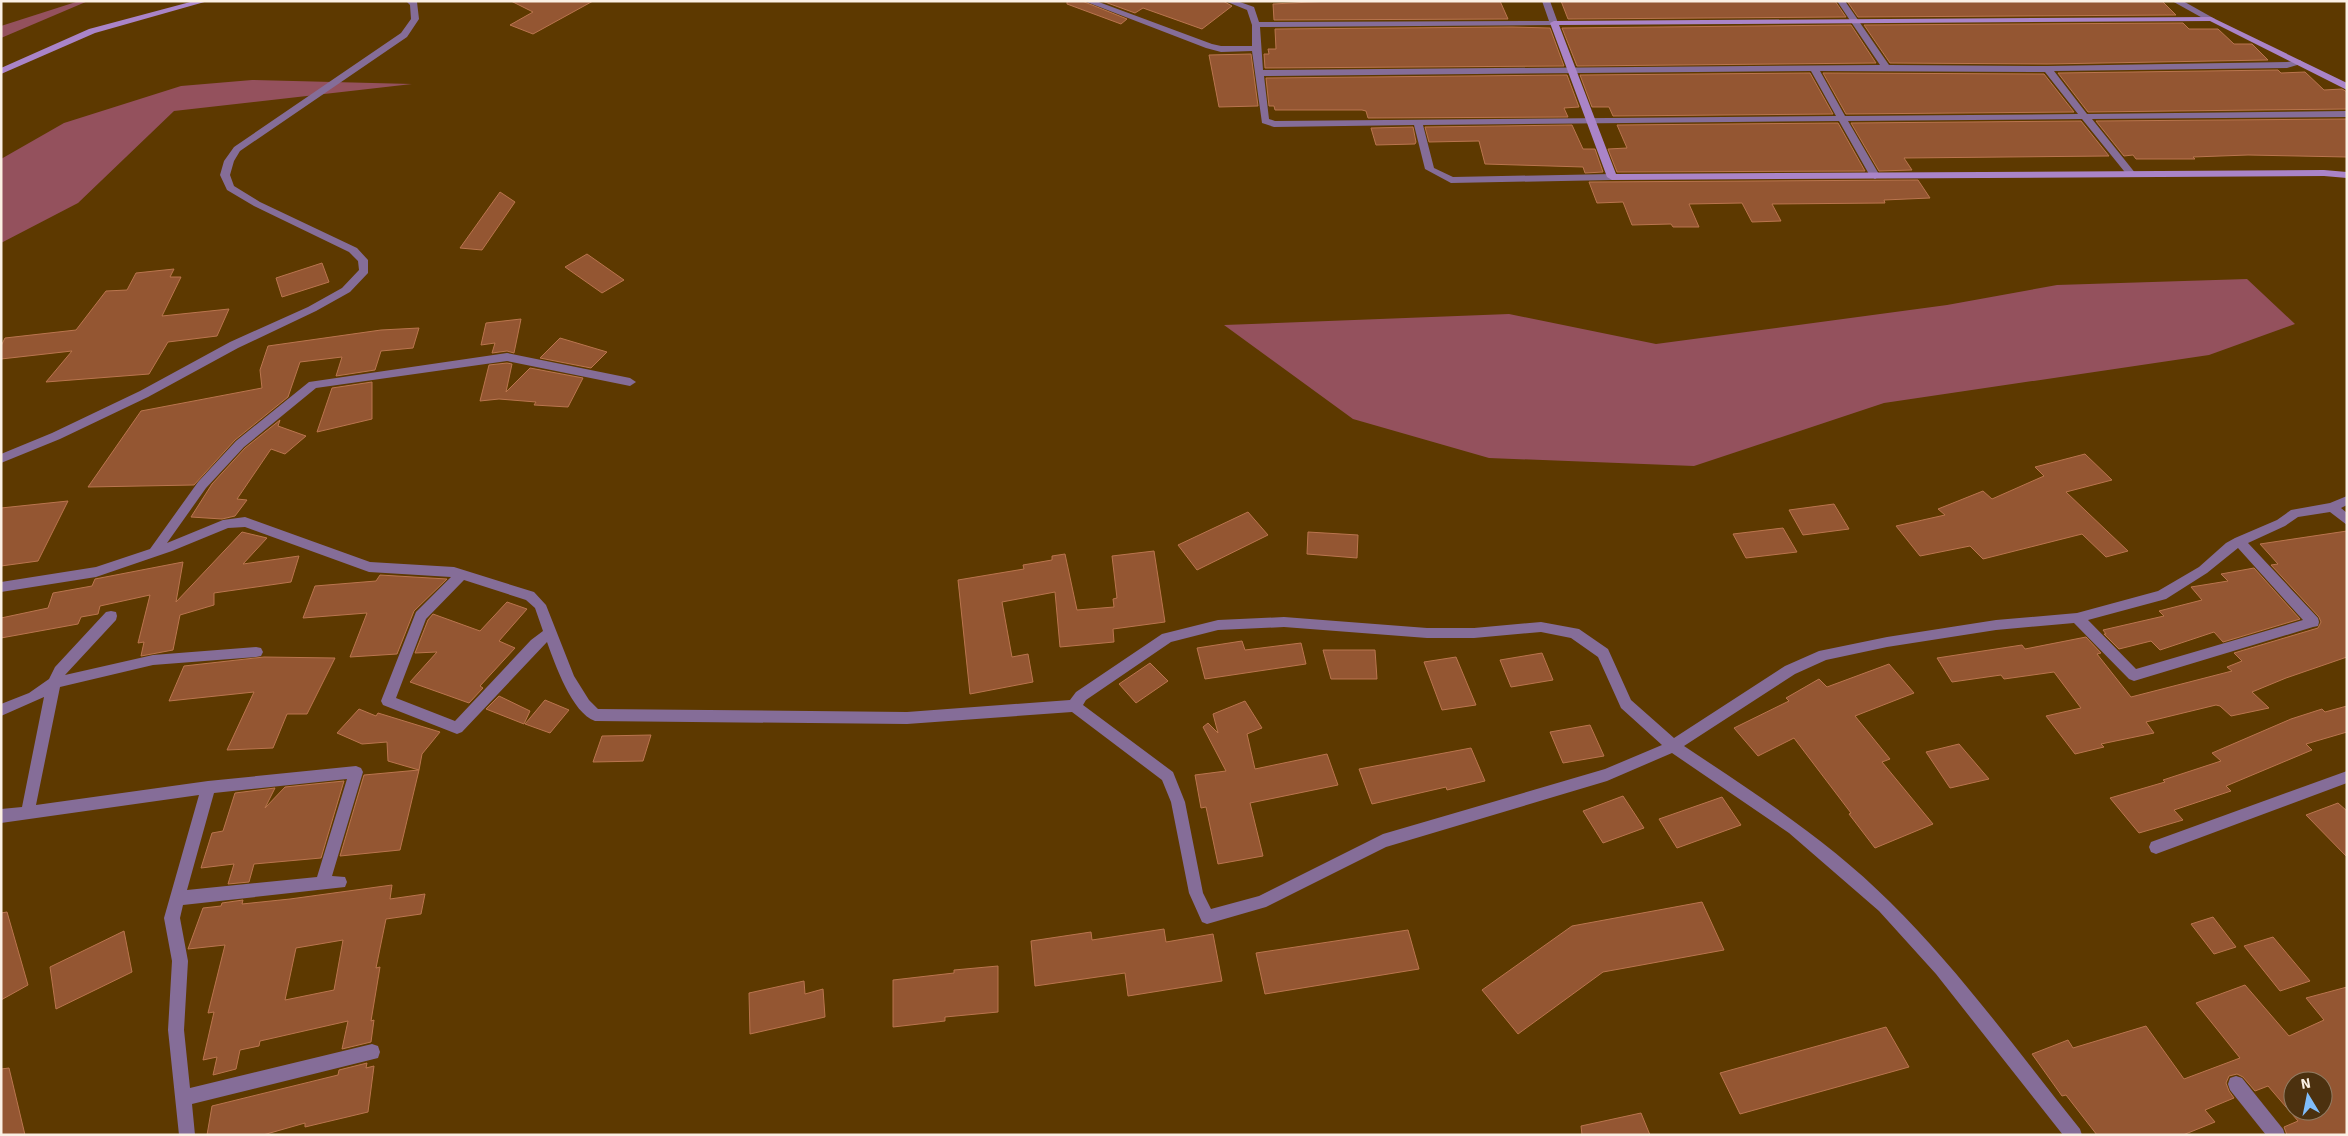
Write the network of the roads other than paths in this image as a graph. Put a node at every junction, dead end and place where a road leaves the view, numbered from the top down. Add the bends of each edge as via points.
1 (204, 1) edge
2 (410, 1) edge
3 (1088, 1) edge
4 (1229, 1) edge
5 (1546, 1) edge
6 (1841, 1) edge
7 (2176, 1) edge
8 (2211, 19) junction
9 (1854, 21) junction
10 (1554, 23) junction
11 (1256, 25) junction
12 (1256, 48) junction
13 (2300, 63) junction
14 (1886, 68) junction
15 (1814, 69) junction
16 (2047, 69) junction
17 (1, 72) edge
18 (1572, 72) junction
19 (1260, 73) junction
20 (2347, 87) edge
21 (2347, 114) edge
22 (2084, 115) junction
23 (1842, 118) junction
24 (1589, 120) junction
25 (1418, 122) junction
26 (2131, 174) junction
27 (2347, 175) edge
28 (1875, 176) junction
29 (1612, 177) junction
30 (630, 382) dead end
31 (1, 459) edge
32 (2347, 500) edge
33 (2332, 507) junction
34 (2347, 520) edge
35 (2239, 542) junction
36 (155, 551) junction
37 (462, 574) junction
38 (1, 587) edge
39 (111, 616) dead end
40 (2077, 618) junction
41 (551, 632) junction
42 (256, 652) dead end
43 (54, 683) junction
44 (1074, 706) junction
45 (1, 710) edge
46 (1673, 746) junction
47 (2347, 777) edge
48 (208, 787) junction
49 (28, 811) junction
50 (1, 816) edge
51 (2156, 847) dead end
52 (340, 882) dead end
53 (322, 884) junction
54 (178, 898) junction
55 (372, 1052) dead end
56 (2236, 1084) dead end
57 (183, 1098) junction
58 (187, 1135) edge
59 (2074, 1135) edge
60 (2277, 1135) edge

1 - 17 street via 92,31
2 - 31 street via 414,4 415,19 404,35 237,149 225,175 230,188 250,200 353,250 363,260 364,271 346,290 312,309 234,345 144,394
3 - 12 street via 1209,46
4 - 11 street via 1251,9
5 - 10 street
6 - 9 street
7 - 8 street
8 - 9 street
8 - 13 street
9 - 10 street
9 - 14 street
10 - 11 street
10 - 18 street
11 - 12 street
12 - 19 street
13 - 16 street
13 - 20 street
14 - 15 street
14 - 16 street
15 - 18 street
15 - 23 street
16 - 22 street
18 - 19 street
18 - 24 street
19 - 25 street via 1265,121 1274,124
21 - 22 street
22 - 23 street
22 - 26 street
23 - 24 street
23 - 28 street
24 - 25 street
24 - 29 street
25 - 29 street via 1430,169 1452,180
26 - 27 street via 2324,172
26 - 28 street
28 - 29 street
30 - 36 street via 506,357 313,385 240,444 202,484
32 - 33 street
33 - 34 street
33 - 35 street via 2295,513
35 - 40 street via 2203,570 2162,595
35 - 40 street via 2313,622 2134,675
36 - 37 street via 227,523 245,522 369,568
36 - 38 street via 96,572
37 - 41 street via 530,596 540,605
37 - 41 street via 421,616 388,701 457,728
39 - 43 street via 60,671
40 - 46 street via 1996,625 1824,655 1790,670
41 - 44 street via 570,682 583,704 596,715 907,718
42 - 43 street via 153,660
43 - 45 street via 34,697
43 - 49 street
44 - 46 street via 1081,696 1168,638 1218,625 1284,622 1427,633 1541,627 1574,633 1603,653 1626,704
44 - 46 street via 1168,776 1178,802 1196,893 1207,917 1261,902 1383,841 1607,775
46 - 59 street via 1794,828 1884,906 1942,969
47 - 51 street
48 - 49 street
48 - 53 street via 356,772
48 - 54 street
49 - 50 street
52 - 53 street
53 - 54 street
54 - 57 street via 172,918 180,961 176,1030
55 - 57 street
56 - 60 street
57 - 58 street

